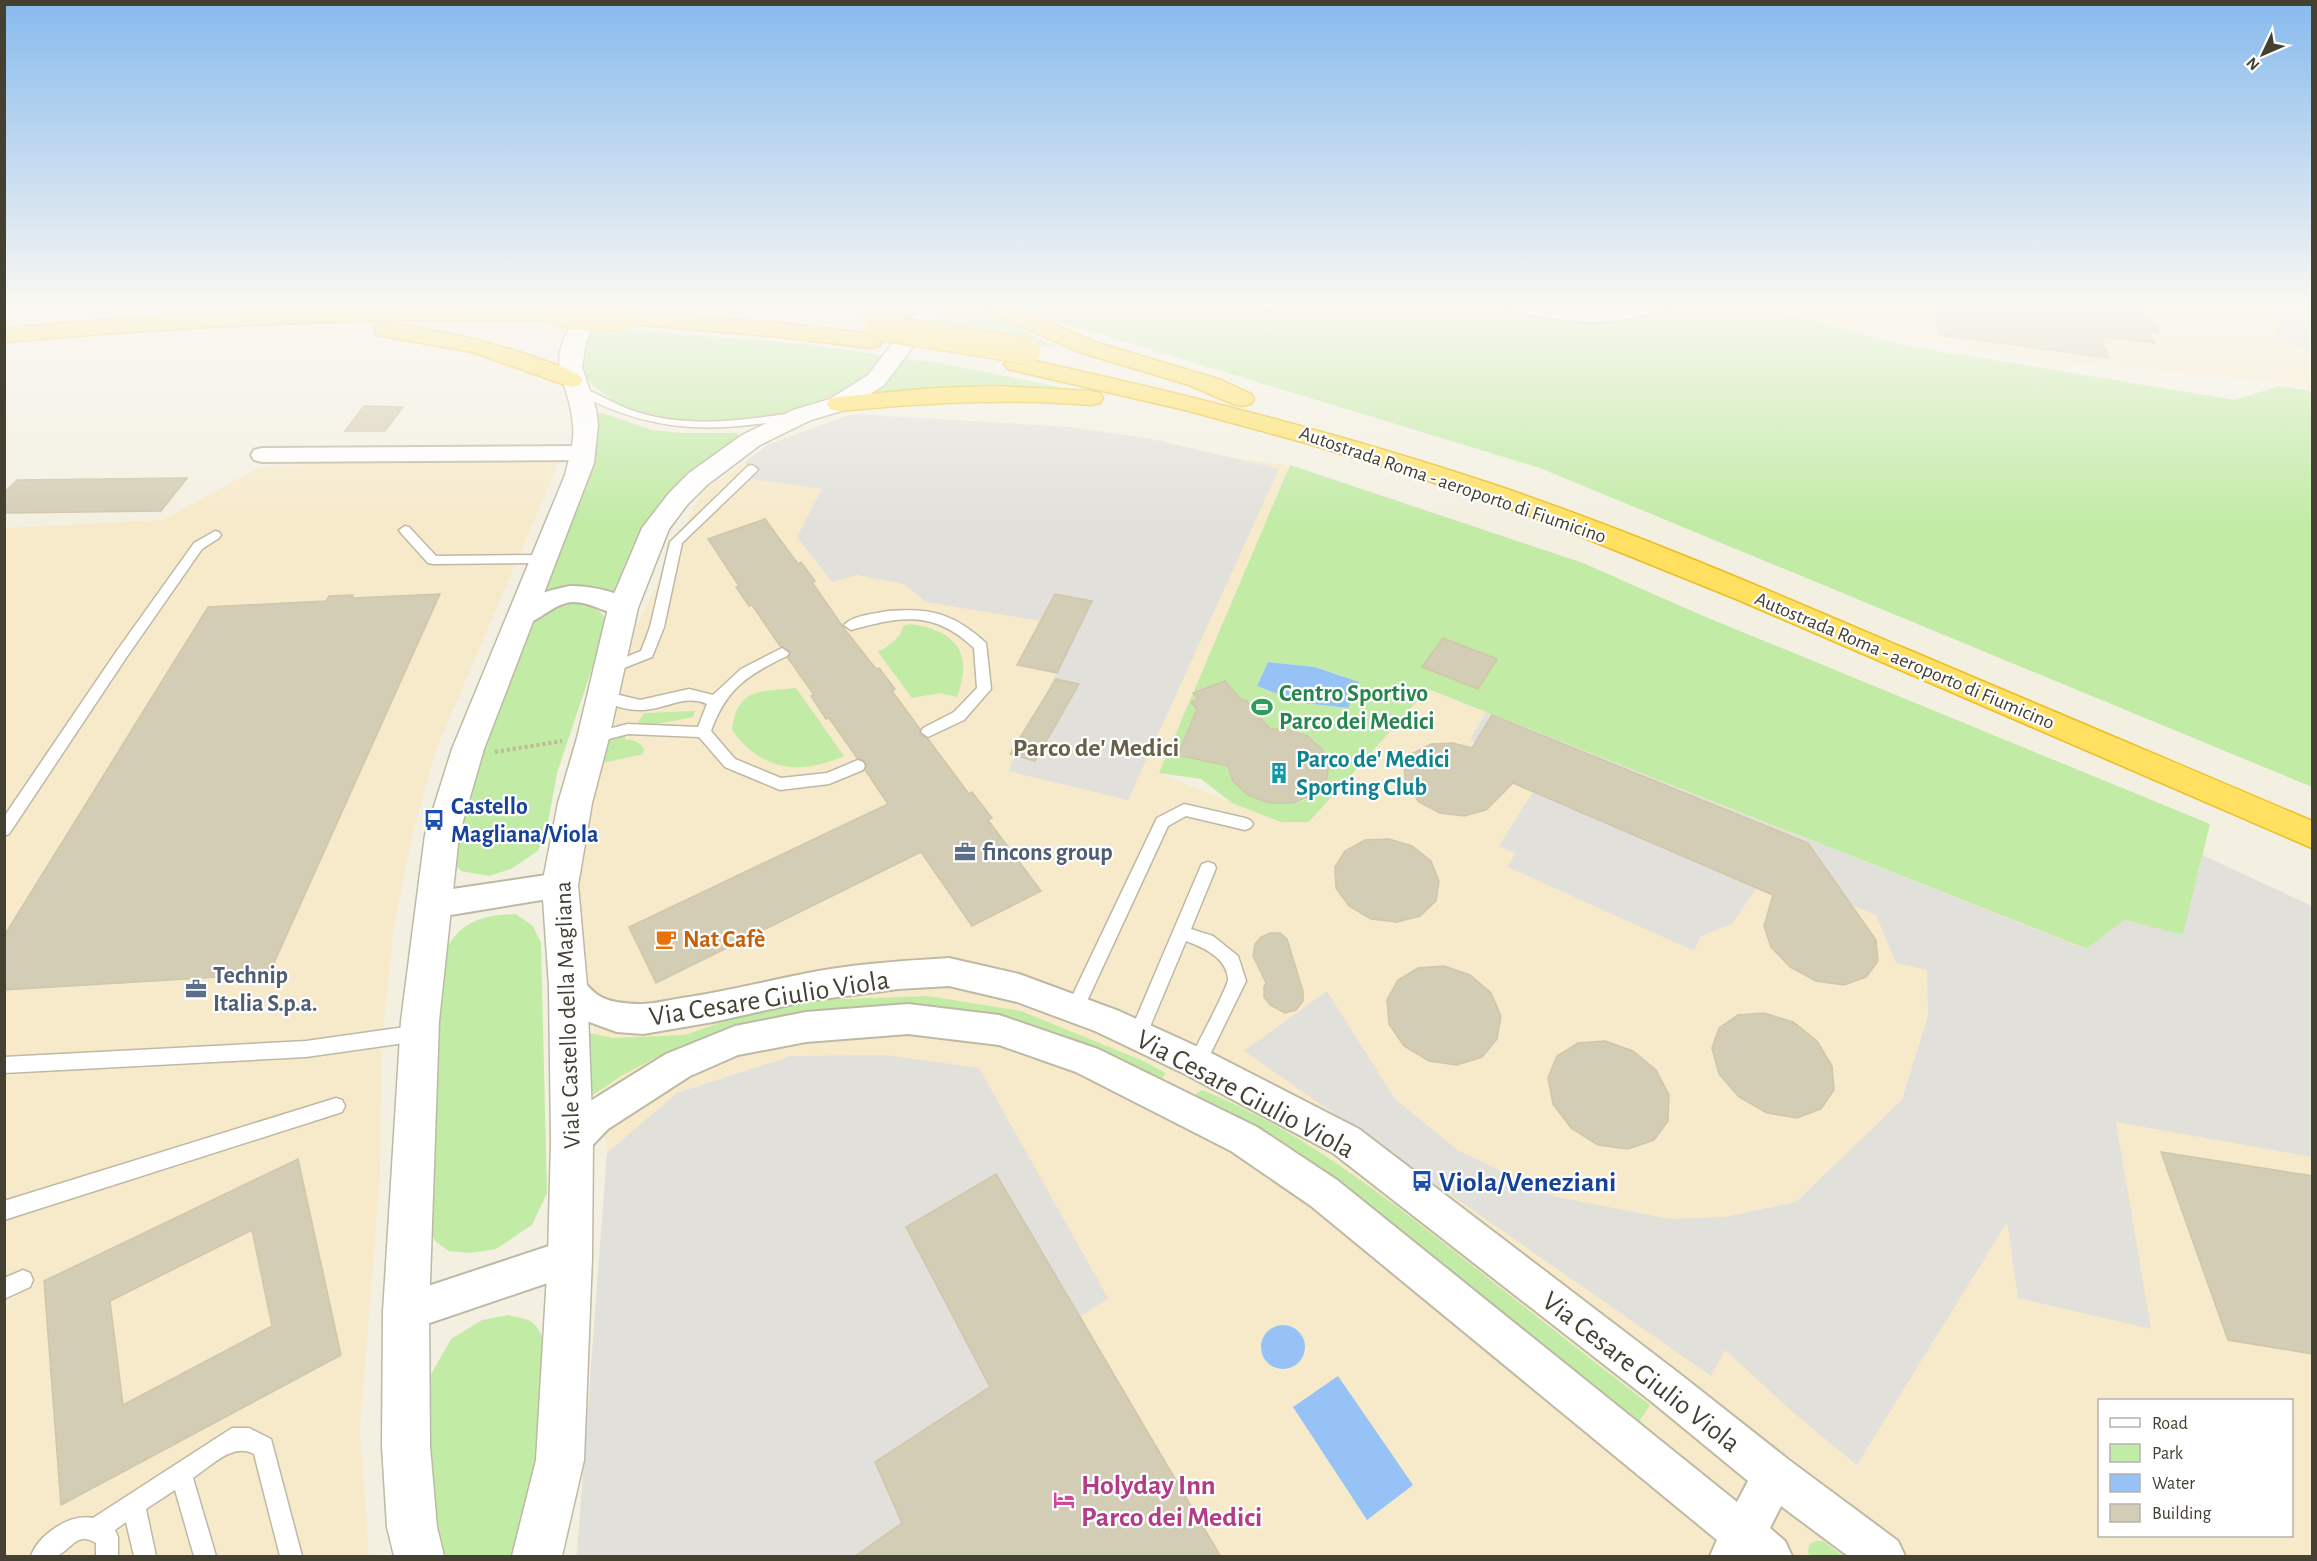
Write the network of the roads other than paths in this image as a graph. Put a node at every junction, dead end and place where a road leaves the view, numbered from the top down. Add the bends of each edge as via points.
1 (560, 379) edge
2 (572, 379) edge
3 (877, 379) edge
4 (1099, 379) edge
5 (1133, 379) edge
6 (1198, 379) edge
7 (574, 385) junction
8 (1242, 399) junction
9 (839, 404) junction
10 (802, 415) junction
11 (1311, 435) junction
12 (584, 453) junction
13 (262, 455) dead end
14 (752, 469) dead end
15 (405, 530) dead end
16 (215, 535) dead end
17 (544, 560) junction
18 (623, 608) junction
19 (520, 618) junction
20 (851, 625) dead end
21 (782, 653) dead end
22 (606, 682) junction
23 (715, 702) junction
24 (703, 732) junction
25 (928, 732) dead end
26 (593, 740) junction
27 (858, 766) dead end
28 (2313, 810) edge
29 (1245, 825) dead end
30 (4, 830) edge
31 (2313, 835) edge
32 (1208, 868) dead end
33 (560, 885) junction
34 (432, 905) junction
35 (1181, 933) junction
36 (568, 987) junction
37 (1075, 1009) junction
38 (419, 1033) junction
39 (1138, 1035) junction
40 (1197, 1063) junction
41 (4, 1065) edge
42 (1174, 1104) junction
43 (336, 1106) dead end
44 (572, 1141) junction
45 (4, 1211) edge
46 (570, 1258) junction
47 (406, 1312) junction
48 (181, 1473) junction
49 (1774, 1475) junction
50 (134, 1504) junction
51 (98, 1528) junction
52 (1748, 1550) edge
53 (42, 1557) edge
54 (106, 1557) edge
55 (145, 1557) edge
56 (206, 1557) edge
57 (291, 1557) edge
58 (419, 1557) edge
59 (537, 1557) edge
60 (1883, 1557) edge

1 - 7 highway
2 - 7 street
3 - 9 street, Viale Castello della Magliana
4 - 11 highway, Autostrada Roma - aeroporto di Fiumicino
5 - 8 highway, Autostrada Roma - aeroporto di Fiumicino
6 - 8 highway
7 - 10 lane via 604,405 639,418 678,425 715,426
7 - 12 street via 586,425
8 - 28 highway, Autostrada Roma - aeroporto di Fiumicino via 1354,430 1601,513
9 - 10 street, Viale Castello della Magliana
9 - 11 highway via 934,395 1057,395 1124,402 1273,432
10 - 18 street, Viale Castello della Magliana via 743,446 678,499 656,528
11 - 31 highway, Autostrada Roma - aeroporto di Fiumicino via 1492,493 1609,537 1787,609
12 - 13 street
12 - 17 street
14 - 22 lane via 676,542 647,654
15 - 17 lane via 433,560
16 - 30 lane via 198,546
17 - 19 street
18 - 19 street via 579,593 546,602
18 - 22 street, Viale Castello della Magliana
19 - 34 street via 468,749 442,835
20 - 25 lane via 865,619 910,615 953,623 981,646 984,689 959,716
21 - 23 lane via 729,686
22 - 23 lane via 631,705 653,704 696,693
22 - 26 street, Viale Castello della Magliana
23 - 24 lane
24 - 26 lane via 627,729
24 - 27 lane via 730,763 780,784 829,778
26 - 33 street, Viale Castello della Magliana via 575,803
29 - 37 lane via 1184,810 1162,822
32 - 35 lane
33 - 34 street
33 - 36 street, Viale Castello della Magliana
34 - 38 street
35 - 39 lane
35 - 40 lane via 1206,941 1232,961 1237,981
36 - 37 street, Via Cesare Giulio Viola via 593,1009 617,1017 644,1019 807,987 949,972 1019,988
36 - 44 street, Viale Castello della Magliana
37 - 39 street, Via Cesare Giulio Viola
38 - 41 lane via 306,1049
38 - 47 street
39 - 40 street, Via Cesare Giulio Viola
40 - 42 street
40 - 49 street, Via Cesare Giulio Viola via 1346,1141
42 - 44 street, Via Cesare Giulio Viola via 1086,1060 999,1030 908,1019 806,1027 735,1041 678,1065 596,1117
42 - 52 street, Via Cesare Giulio Viola via 1244,1139 1324,1193
43 - 45 lane
44 - 46 street, Viale Castello della Magliana
46 - 47 street
46 - 59 street, Viale Castello della Magliana via 560,1460
47 - 58 street via 406,1446 412,1527
48 - 50 lane
48 - 56 lane
48 - 57 lane via 232,1439 249,1439 263,1447
49 - 52 street
49 - 60 street, Via Cesare Giulio Viola
50 - 51 lane
50 - 55 lane
51 - 53 lane via 84,1527 66,1533
51 - 54 lane via 107,1537

